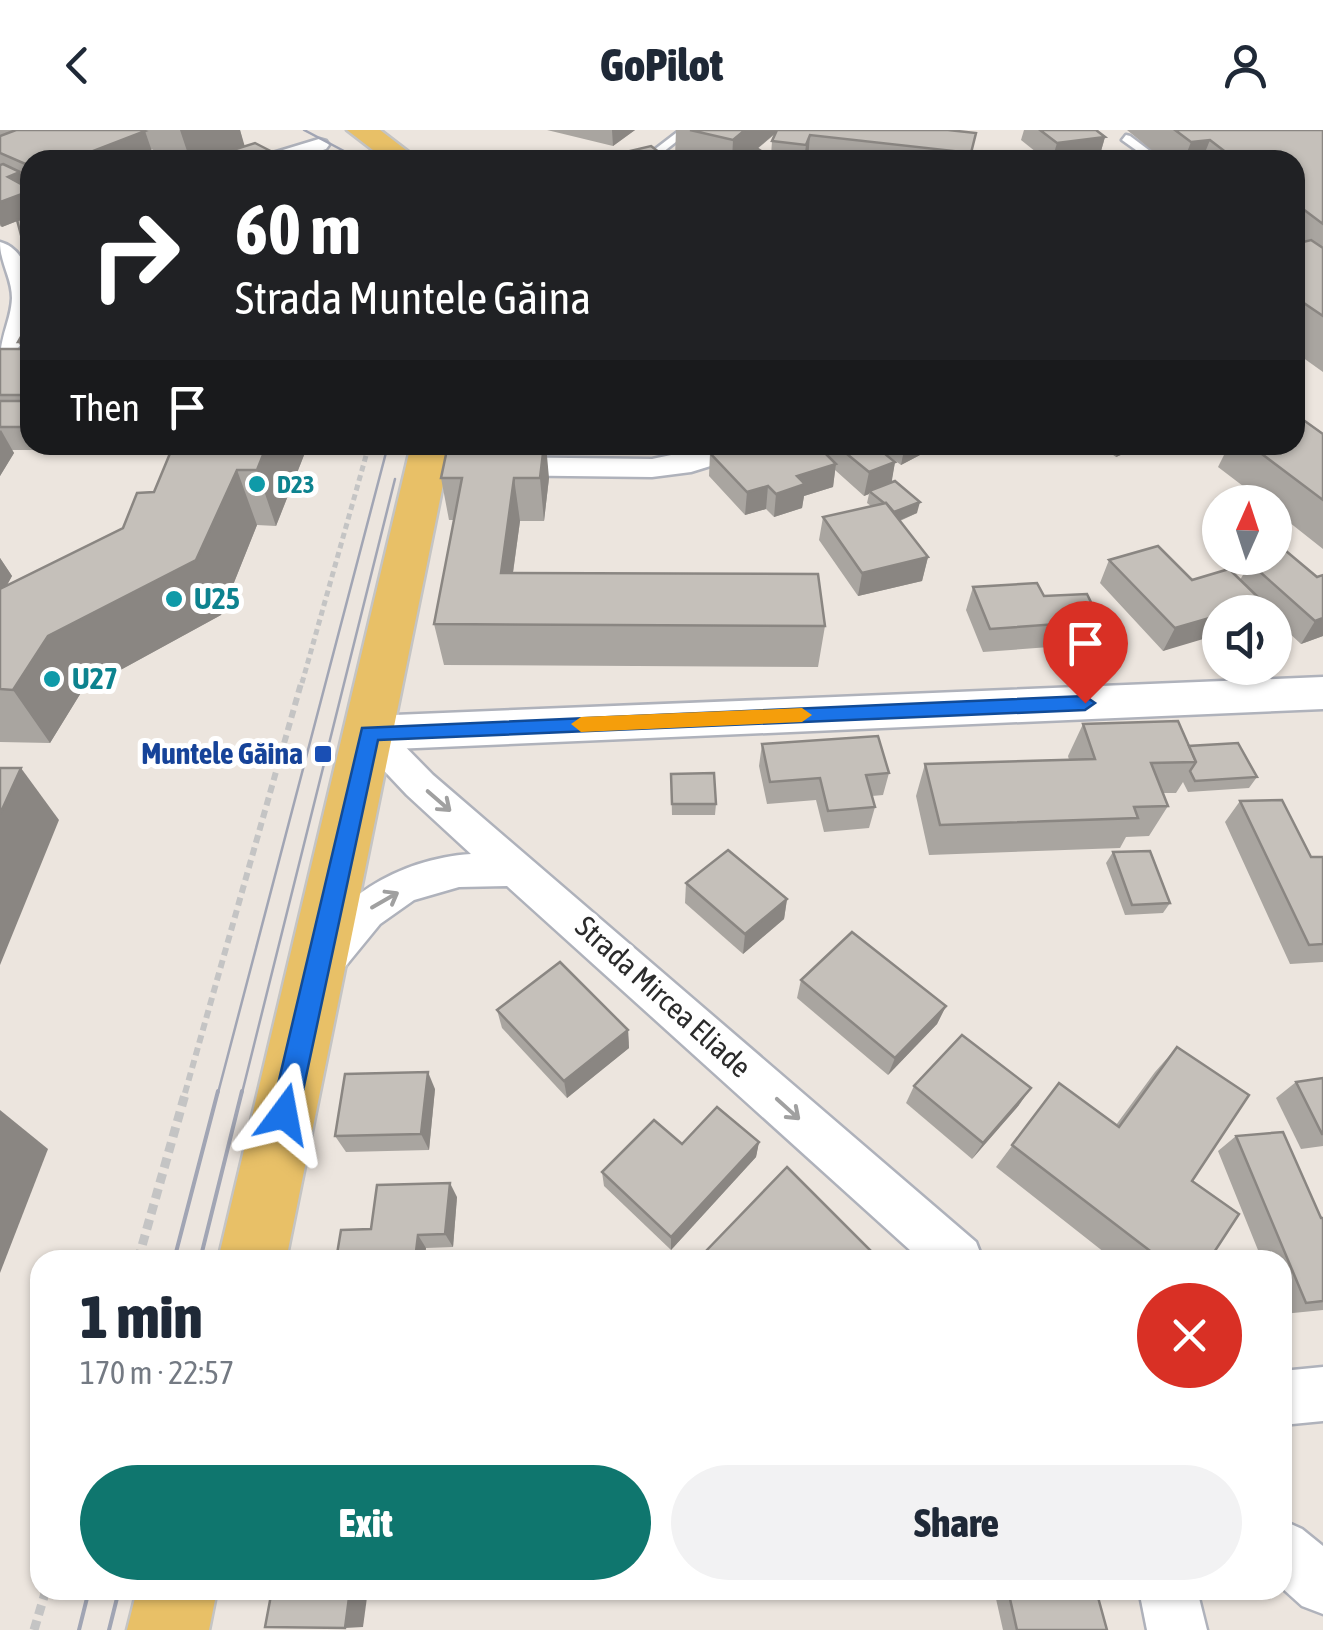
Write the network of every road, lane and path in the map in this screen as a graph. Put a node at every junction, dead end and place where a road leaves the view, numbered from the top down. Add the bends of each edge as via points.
1 (361, 130) edge
2 (686, 130) edge
3 (1126, 138) dead end
4 (318, 146) dead end
5 (304, 150) edge
6 (390, 150) edge
7 (659, 150) edge
8 (1142, 150) edge
9 (0, 249) edge
10 (20, 276) edge
11 (20, 314) edge
12 (0, 355) edge
13 (366, 455) edge
14 (429, 455) edge
15 (717, 455) edge
16 (1323, 693) edge
17 (370, 733) junction
18 (521, 871) junction
19 (317, 969) junction
20 (141, 1250) edge
21 (254, 1250) edge
22 (947, 1250) edge
23 (1323, 1394) edge
24 (1292, 1397) edge
25 (1292, 1558) edge
26 (1323, 1585) edge
27 (43, 1600) edge
28 (176, 1600) edge
29 (1170, 1600) edge
30 (34, 1630) edge
31 (168, 1630) edge
32 (1176, 1630) edge

1 - 6 main road
2 - 7 lane
3 - 8 lane
4 - 5 street
9 - 10 street
11 - 12 street
13 - 20 path
14 - 15 street via 652,468
14 - 17 main road
16 - 17 street
17 -> 18 street, Strada Mircea Eliade
17 - 19 main road
19 -> 18 street via 368,909 412,884 446,871
18 -> 22 street, Strada Mircea Eliade
19 - 21 main road
23 - 24 street
25 - 26 street
27 - 30 path
28 - 31 main road
29 - 32 street

